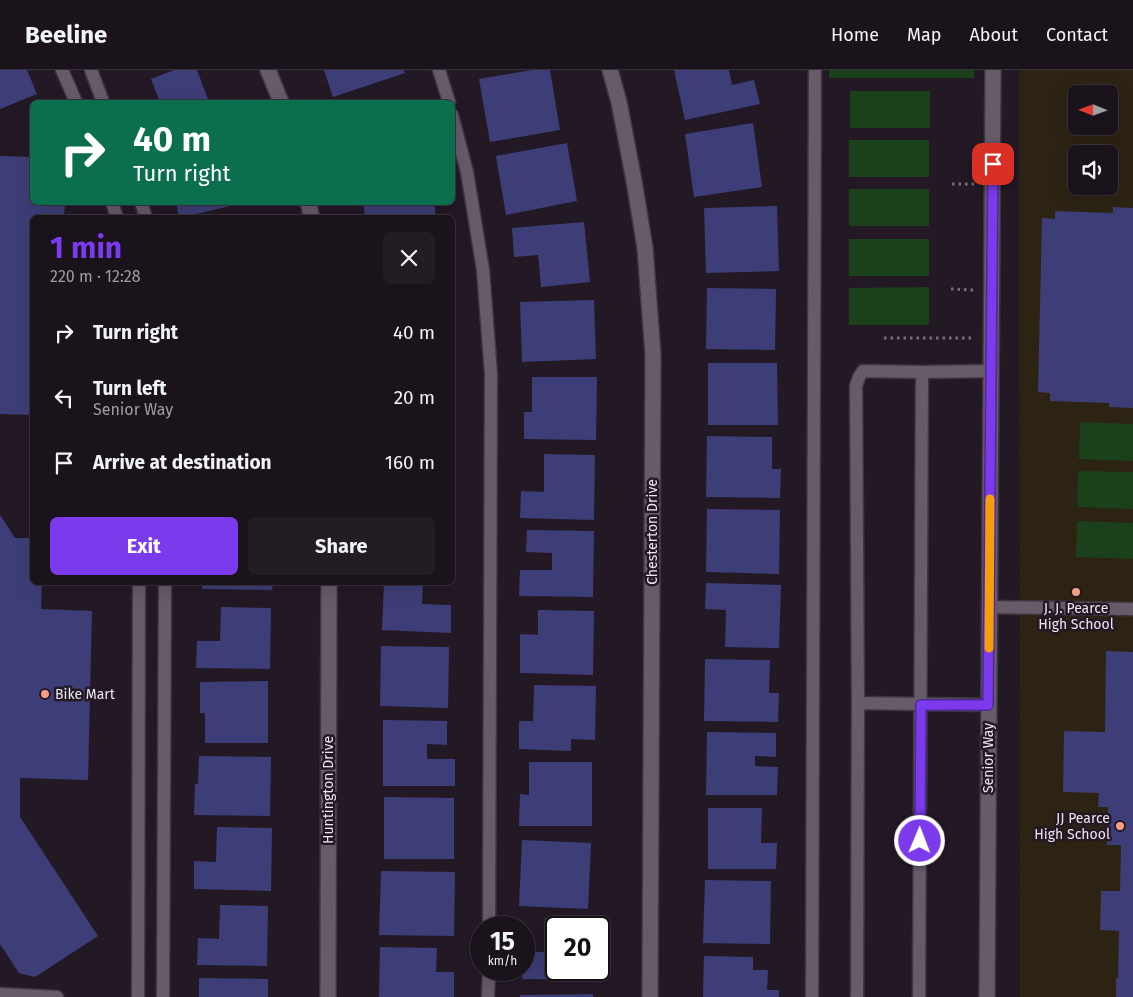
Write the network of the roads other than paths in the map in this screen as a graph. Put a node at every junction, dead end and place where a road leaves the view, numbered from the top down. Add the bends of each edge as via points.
1 (62, 70) edge
2 (91, 70) edge
3 (268, 70) edge
4 (439, 70) edge
5 (610, 70) edge
6 (815, 70) edge
7 (993, 70) edge
8 (75, 100) edge
9 (102, 100) edge
10 (280, 100) edge
11 (448, 100) edge
12 (455, 126) edge
13 (992, 371) junction
14 (922, 372) junction
15 (140, 585) edge
16 (165, 585) edge
17 (329, 585) edge
18 (989, 607) junction
19 (1133, 609) edge
20 (858, 703) junction
21 (921, 705) junction
22 (988, 705) junction
23 (489, 916) edge
24 (488, 981) edge
25 (0, 994) edge
26 (57, 997) edge
27 (138, 997) edge
28 (163, 997) edge
29 (328, 997) edge
30 (488, 997) edge
31 (650, 997) edge
32 (812, 997) edge
33 (857, 997) edge
34 (918, 997) edge
35 (987, 997) edge

1 - 8 lane
2 - 9 lane
3 - 10 street
4 - 11 lane
5 - 31 street, Chesterton Drive via 621,111 645,248 653,355
6 - 32 lane
7 - 13 street, Senior Way
12 - 23 lane via 467,172 483,270 491,374
13 - 14 lane
13 - 18 street, Senior Way
14 - 20 lane via 863,371 856,386
14 - 21 lane
15 - 27 lane
16 - 28 lane
17 - 29 street, Huntington Drive
18 - 19 lane
18 - 22 street, Senior Way
20 - 21 lane
20 - 33 lane
21 - 22 lane
21 - 34 lane
22 - 35 street, Senior Way
24 - 30 lane
25 - 26 lane

